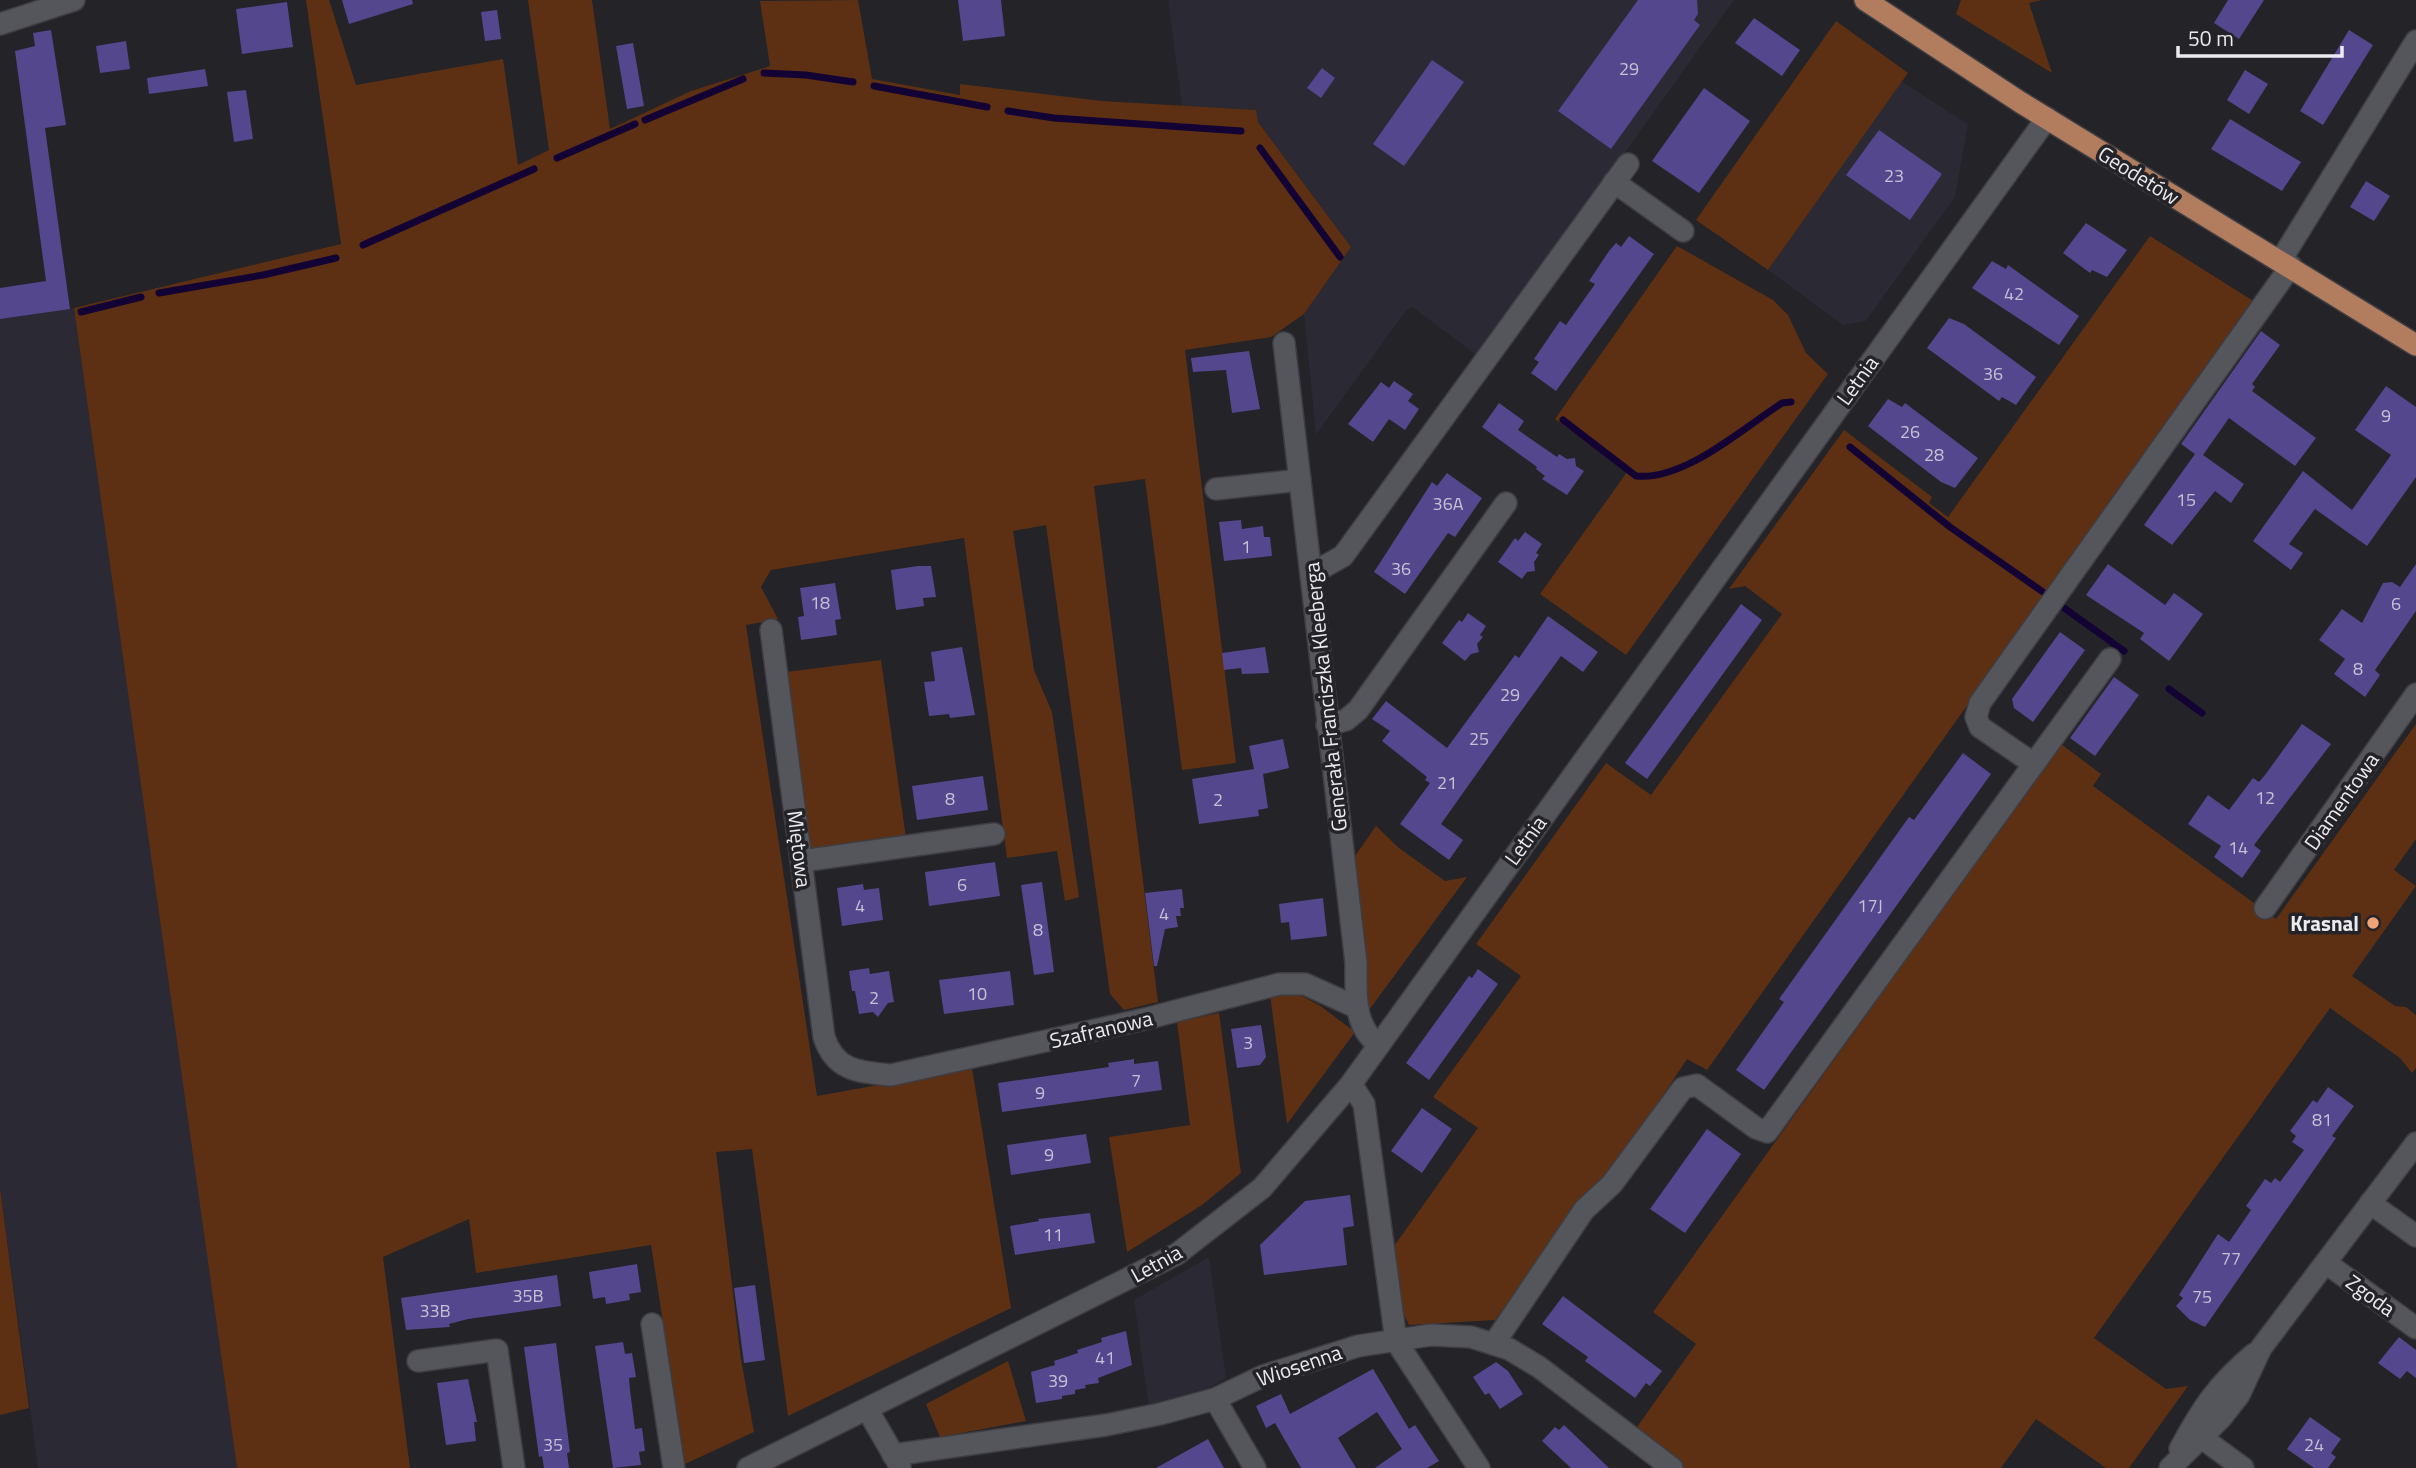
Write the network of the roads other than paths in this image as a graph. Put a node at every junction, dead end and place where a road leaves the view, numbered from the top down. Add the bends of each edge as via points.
1 (74, 0) edge
2 (1865, 0) edge
3 (0, 24) edge
4 (2416, 41) edge
5 (2047, 118) junction
6 (1628, 164) dead end
7 (1614, 182) junction
8 (1684, 231) dead end
9 (2286, 263) junction
10 (1284, 343) dead end
11 (2416, 345) edge
12 (1300, 480) junction
13 (1216, 489) dead end
14 (1506, 503) dead end
15 (1311, 574) junction
16 (771, 630) dead end
17 (2110, 659) dead end
18 (2416, 694) edge
19 (1327, 724) junction
20 (2034, 764) junction
21 (994, 834) dead end
22 (802, 860) junction
23 (2265, 908) dead end
24 (1358, 1008) junction
25 (1378, 1044) junction
26 (841, 1062) joint
27 (1351, 1084) junction
28 (2416, 1143) edge
29 (2370, 1203) junction
30 (2416, 1236) edge
31 (2326, 1263) junction
32 (652, 1324) dead end
33 (2416, 1328) edge
34 (1396, 1341) junction
35 (1494, 1342) junction
36 (418, 1361) dead end
37 (1215, 1399) junction
38 (867, 1409) junction
39 (2196, 1434) junction
40 (897, 1462) edge
41 (514, 1468) edge
42 (674, 1468) edge
43 (748, 1468) edge
44 (1255, 1468) edge
45 (1479, 1468) edge
46 (1672, 1468) edge
47 (2170, 1468) edge
48 (2244, 1468) edge

1 - 3 street
2 - 5 main road, Geodetów
4 - 9 street
5 - 9 main road, Geodetów
5 - 25 street, Letnia
6 - 7 street
7 - 8 street
7 - 15 street via 1343,556
9 - 11 main road, Geodetów
9 - 20 street via 1980,703 1976,717 1980,727
10 - 12 street, Generała Franciszka Kleeberga
12 - 13 street
12 - 15 street, Generała Franciszka Kleeberga
14 - 19 street via 1359,710 1342,722
15 - 19 street, Generała Franciszka Kleeberga
16 - 22 street, Miętowa
17 - 20 street
18 - 23 street, Diamentowa
19 - 24 street, Generała Franciszka Kleeberga
20 - 35 street via 1767,1132 1697,1085 1683,1088 1612,1184 1584,1210
21 - 22 street
22 - 26 street, Miętowa via 824,1037 830,1055
24 - 25 street, Generała Franciszka Kleeberga via 1363,1030
24 - 26 street, Szafranowa via 1305,984 1279,984 891,1075 852,1070
25 - 27 street, Letnia
27 - 34 street via 1364,1104
27 - 38 street, Letnia via 1262,1188 1177,1254
28 - 29 street
29 - 30 street
29 - 31 street
31 - 33 street, Zgoda
31 - 39 street via 2261,1348 2239,1395
32 - 42 street
34 - 35 street, Wiosenna via 1431,1335
34 - 37 street, Wiosenna via 1314,1359
34 - 45 street
35 - 46 street, Wiosenna via 1539,1367
36 - 41 street via 497,1350
37 - 40 street, Wiosenna via 1106,1425
37 - 44 street
38 - 40 street
38 - 43 street
39 - 47 street
39 - 48 street

